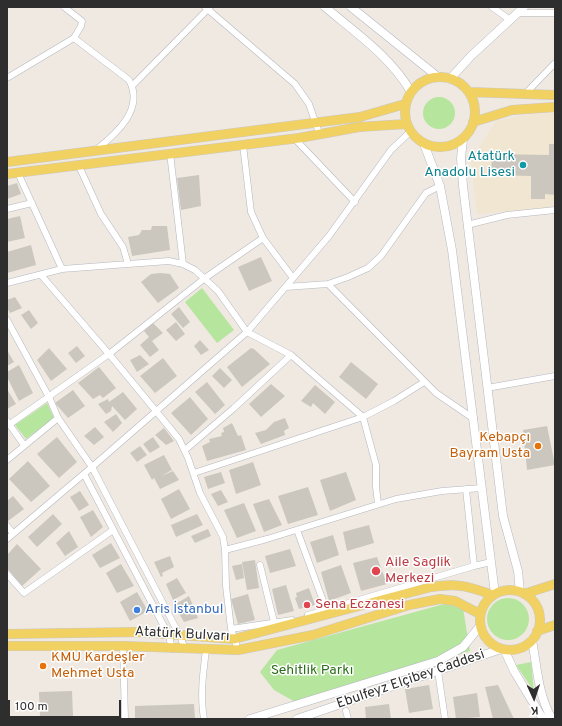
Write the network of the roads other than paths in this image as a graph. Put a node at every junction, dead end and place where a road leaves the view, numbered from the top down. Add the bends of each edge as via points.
1 (64, 7) edge
2 (325, 7) edge
3 (350, 7) edge
4 (492, 7) edge
5 (208, 8) edge
6 (520, 10) edge
7 (555, 13) edge
8 (510, 20) junction
9 (74, 38) junction
10 (555, 62) edge
11 (438, 77) junction
12 (7, 78) edge
13 (450, 79) junction
14 (132, 86) junction
15 (411, 92) junction
16 (468, 92) junction
17 (525, 94) junction
18 (555, 95) edge
19 (405, 104) junction
20 (555, 107) edge
21 (316, 122) junction
22 (474, 122) junction
23 (408, 128) junction
24 (319, 133) junction
25 (295, 139) junction
26 (463, 139) junction
27 (424, 144) junction
28 (243, 145) junction
29 (96, 150) junction
30 (170, 153) junction
31 (56, 156) junction
32 (7, 162) edge
33 (78, 164) junction
34 (58, 167) junction
35 (18, 173) junction
36 (7, 174) edge
37 (440, 186) junction
38 (355, 202) junction
39 (32, 203) junction
40 (7, 209) edge
41 (555, 212) edge
42 (467, 225) junction
43 (263, 238) junction
44 (128, 264) junction
45 (183, 264) junction
46 (62, 269) junction
47 (41, 275) junction
48 (205, 278) junction
49 (293, 278) junction
50 (7, 283) edge
51 (328, 284) junction
52 (286, 287) junction
53 (7, 320) edge
54 (247, 332) junction
55 (109, 354) junction
56 (291, 355) junction
57 (555, 376) edge
58 (424, 382) junction
59 (487, 388) junction
60 (49, 398) junction
61 (156, 410) junction
62 (363, 417) junction
63 (58, 418) junction
64 (474, 419) junction
65 (8, 422) edge
66 (24, 445) junction
67 (184, 450) junction
68 (7, 460) edge
69 (92, 467) junction
70 (194, 473) junction
71 (84, 474) junction
72 (482, 488) junction
73 (466, 489) junction
74 (378, 504) junction
75 (7, 526) edge
76 (114, 530) junction
77 (297, 530) junction
78 (13, 533) junction
79 (7, 539) edge
80 (225, 550) junction
81 (491, 562) junction
82 (260, 566) dead end
83 (474, 566) junction
84 (7, 574) edge
85 (555, 584) edge
86 (522, 593) junction
87 (494, 595) junction
88 (326, 610) junction
89 (480, 614) junction
90 (274, 622) junction
91 (555, 625) edge
92 (480, 626) junction
93 (232, 629) junction
94 (538, 631) junction
95 (7, 634) edge
96 (168, 636) junction
97 (180, 636) junction
98 (234, 639) junction
99 (532, 640) junction
100 (7, 646) edge
101 (123, 646) junction
102 (172, 649) junction
103 (185, 649) junction
104 (503, 649) junction
105 (206, 650) junction
106 (238, 650) junction
107 (438, 671) junction
108 (346, 711) dead end
109 (125, 719) edge
110 (204, 719) edge
111 (250, 719) edge
112 (297, 719) edge
113 (348, 719) edge
114 (445, 719) edge
115 (543, 719) edge
116 (552, 719) edge

1 - 9 street via 82,21
2 - 15 main road via 383,56 403,78
3 - 11 main road
4 - 8 street
5 - 14 street
5 - 21 street via 295,84 309,104
6 - 7 street
6 - 8 main road
8 - 13 main road
9 - 12 street
9 - 14 street via 129,80
10 - 17 street
11 - 13 main road
11 - 15 main road via 425,80
13 - 16 main road
14 - 29 street via 129,116 119,132
15 - 19 main road
16 - 17 main road
16 - 22 main road via 475,112
17 - 18 main road
19 - 21 main road via 360,117
19 - 23 main road
20 - 22 main road via 512,110
21 - 24 street
21 - 29 main road
22 - 26 main road
23 - 24 main road via 359,127
23 - 27 main road
23 - 38 street
24 - 25 main road
25 - 28 main road
25 - 38 street
26 - 27 main road via 452,146 440,148
26 - 42 main road via 462,179
27 - 37 main road
28 - 30 main road
28 - 43 street via 251,212
29 - 31 main road
30 - 33 main road
30 - 45 street
31 - 32 main road
31 - 34 main road
33 - 34 main road
33 - 44 street via 101,214 123,247
34 - 35 main road
35 - 36 main road
35 - 39 street
37 - 51 street via 426,193 381,256 368,268
37 - 64 main road via 452,250
38 - 49 street
39 - 40 street
39 - 46 street
41 - 42 street via 507,215
42 - 59 main road
43 - 48 street
43 - 49 street
44 - 45 street via 169,261
44 - 46 street
45 - 48 street
46 - 47 street
47 - 50 street
47 - 55 street
48 - 54 street
48 - 55 street
49 - 52 street
51 - 52 street
51 - 58 street
52 - 54 street
53 - 60 street
54 - 56 street
54 - 61 street
55 - 60 street
55 - 61 street
56 - 62 street
56 - 67 street
57 - 59 street
58 - 62 street via 394,402
58 - 64 street
59 - 86 main road via 503,516
60 - 63 street
60 - 65 street
61 - 67 street
61 - 69 street
62 - 70 street
62 - 74 street via 376,465
63 - 66 street
63 - 69 street
64 - 72 main road
65 - 66 street
66 - 68 street
67 - 70 street
69 - 71 street
69 - 97 street
70 - 80 street via 200,493 219,527
71 - 76 street
71 - 78 street
72 - 73 street
72 - 81 main road
73 - 74 street via 418,494
73 - 83 street
74 - 77 street
75 - 78 street
76 - 84 street via 24,593
76 - 96 street
77 - 80 street
77 - 88 street
78 - 79 street
80 - 93 street via 226,586
81 - 83 street
81 - 87 main road
82 - 90 street
83 - 88 street
85 - 86 main road
86 - 87 main road via 507,590
86 - 94 main road via 537,607 540,619
87 - 89 main road via 486,602
87 - 98 main road, Atatürk Bulvarı via 452,584 431,587
88 - 90 street via 291,621
89 - 92 main road
89 - 106 main road, Atatürk Bulvarı via 455,601 440,600 409,605 313,635
90 - 93 street
91 - 94 main road
92 - 104 main road via 490,643
92 - 111 main road, Ebulfeyz Elçibey Caddesi via 463,647 438,661
93 - 98 street
94 - 99 main road
95 - 96 main road, Atatürk Bulvarı via 138,632
96 - 97 main road, Atatürk Bulvarı
96 - 102 street
97 - 98 main road, Atatürk Bulvarı
97 - 103 street
98 - 106 street
99 - 104 main road via 520,648
99 - 116 main road via 538,684
100 - 101 main road, Atatürk Bulvarı
101 - 102 main road, Atatürk Bulvarı
101 - 109 street
102 - 103 main road, Atatürk Bulvarı
103 - 105 main road, Atatürk Bulvarı
104 - 107 main road, Ebulfeyz Elçibey Caddesi
104 - 115 main road
105 - 106 main road, Atatürk Bulvarı
105 - 110 street via 202,685
107 - 112 main road, Ebulfeyz Elçibey Caddesi
107 - 114 street
108 - 113 street

